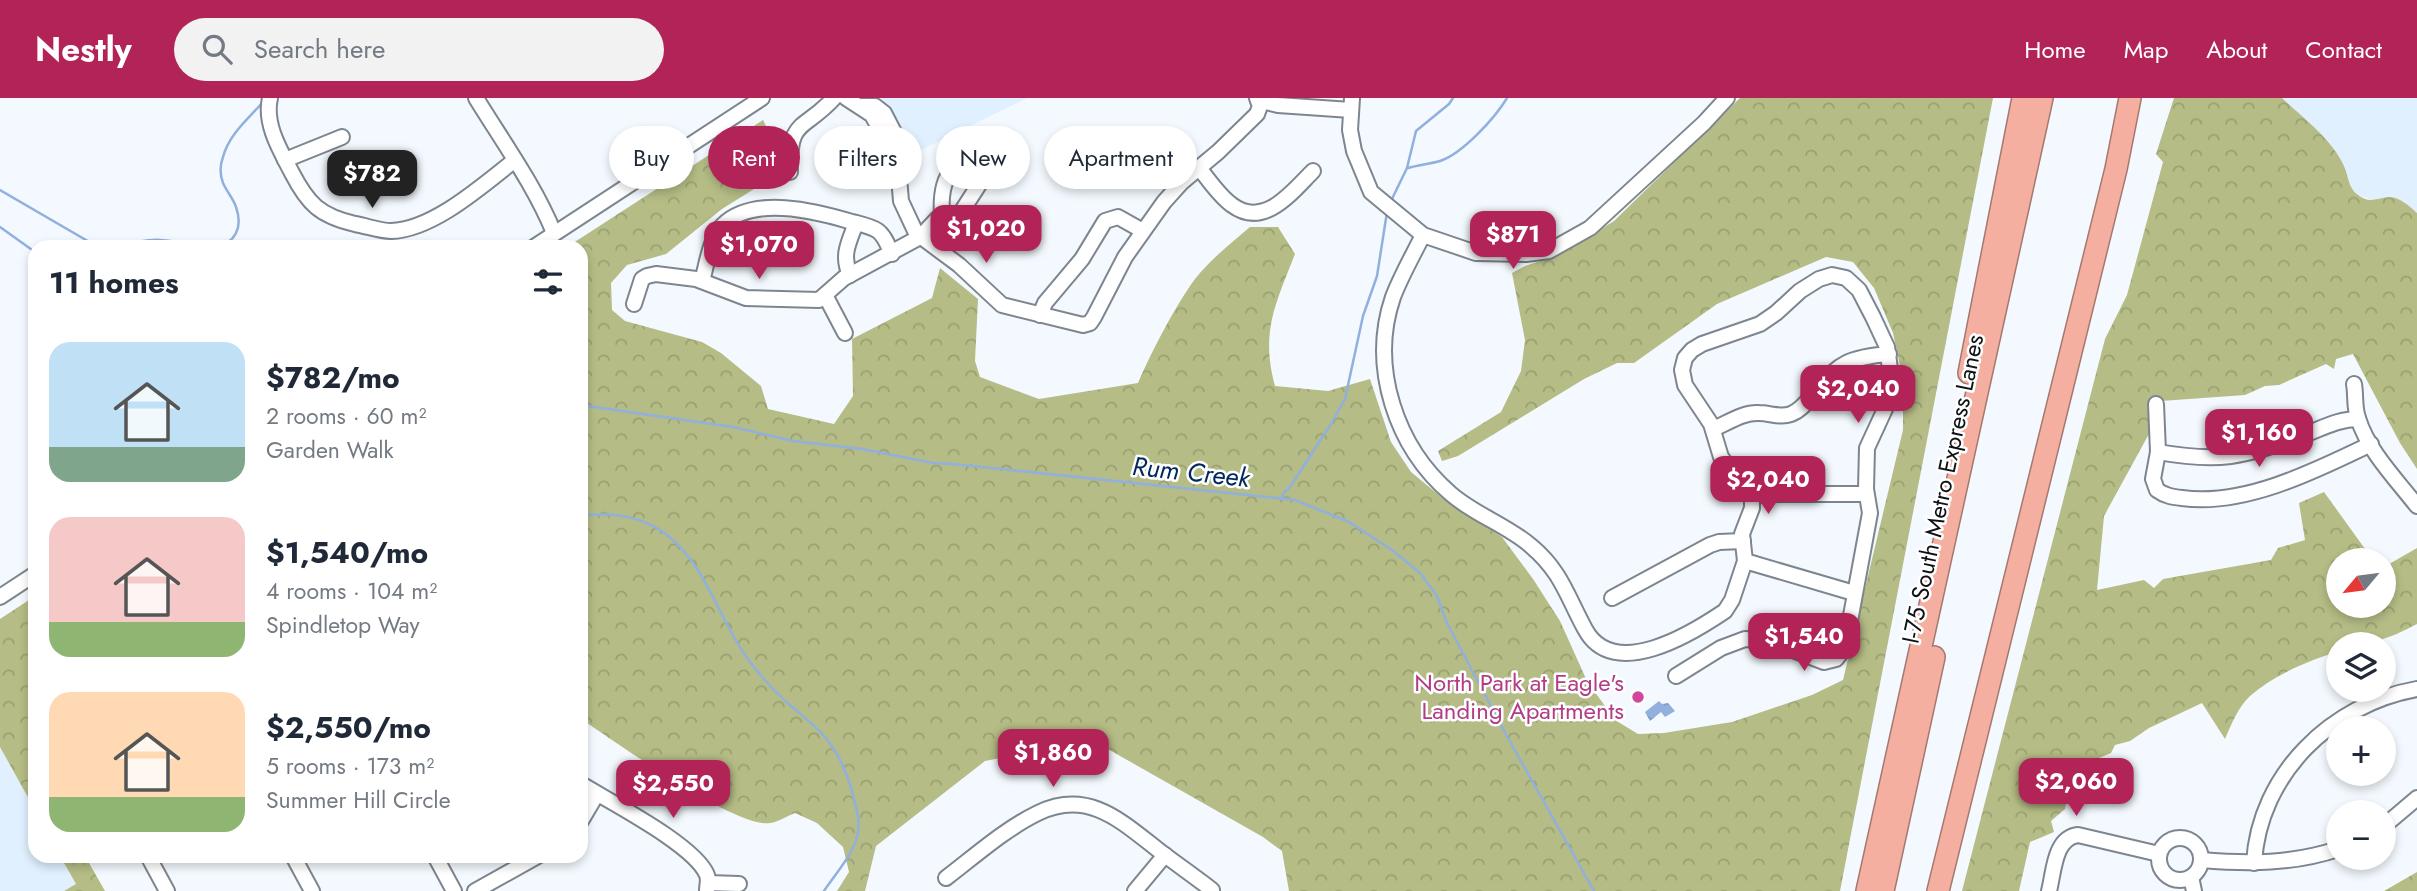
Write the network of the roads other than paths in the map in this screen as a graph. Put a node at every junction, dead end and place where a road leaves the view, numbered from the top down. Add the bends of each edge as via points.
1 (270, 98) edge
2 (476, 98) edge
3 (762, 98) edge
4 (834, 98) edge
5 (846, 98) edge
6 (1727, 98) edge
7 (2023, 98) edge
8 (2042, 98) edge
9 (2055, 98) edge
10 (2130, 98) edge
11 (2144, 98) edge
12 (1259, 99) edge
13 (1351, 104) edge
14 (862, 106) junction
15 (867, 126) edge
16 (891, 126) edge
17 (800, 127) edge
18 (342, 137) dead end
19 (285, 160) junction
20 (515, 160) junction
21 (1199, 168) junction
22 (2116, 169) junction
23 (1313, 171) dead end
24 (900, 189) edge
25 (943, 189) edge
26 (976, 189) edge
27 (942, 216) junction
28 (856, 223) junction
29 (1143, 231) junction
30 (554, 233) junction
31 (1423, 235) junction
32 (920, 237) junction
33 (544, 240) edge
34 (892, 254) junction
35 (849, 275) junction
36 (702, 281) junction
37 (825, 295) junction
38 (634, 304) dead end
39 (1040, 315) junction
40 (845, 333) dead end
41 (1889, 354) junction
42 (2354, 384) dead end
43 (2156, 404) dead end
44 (2358, 419) junction
45 (1713, 429) junction
46 (2371, 444) junction
47 (2158, 452) junction
48 (1960, 475) junction
49 (1866, 494) junction
50 (1751, 496) junction
51 (2417, 506) edge
52 (1742, 541) junction
53 (1745, 561) junction
54 (28, 579) edge
55 (1854, 593) junction
56 (0, 597) edge
57 (1612, 598) dead end
58 (1676, 676) dead end
59 (2417, 689) edge
60 (588, 788) edge
61 (597, 794) junction
62 (2417, 798) edge
63 (588, 809) edge
64 (2396, 816) edge
65 (2326, 852) edge
66 (2159, 854) junction
67 (1165, 855) junction
68 (2201, 860) junction
69 (152, 863) edge
70 (296, 863) edge
71 (439, 863) edge
72 (525, 863) edge
73 (2254, 863) junction
74 (946, 877) dead end
75 (739, 884) dead end
76 (2185, 885) edge
77 (707, 887) edge
78 (1212, 890) edge
79 (167, 891) edge
80 (312, 891) edge
81 (454, 891) edge
82 (475, 891) edge
83 (1135, 891) edge
84 (1867, 891) edge
85 (1883, 891) edge
86 (1938, 891) edge
87 (2049, 891) edge

1 - 19 street via 267,112
2 - 20 street
3 - 30 street
4 - 17 street
5 - 14 street
6 - 31 street via 1590,228 1549,251 1476,253
7 - 48 highway via 1959,426
8 - 48 highway
9 - 85 highway, I-75 South Metro Express Lanes
10 - 22 highway
11 - 22 highway
12 - 13 street via 1278,105
12 - 21 street via 1257,114
13 - 31 street via 1354,150 1371,192
14 - 15 street
14 - 16 street via 875,106
18 - 19 street
19 - 20 street via 309,201 323,214 394,231 439,215
20 - 30 street
21 - 23 street via 1230,204 1255,212 1279,205
21 - 29 street via 1176,188
22 - 86 highway
24 - 32 street via 913,230
25 - 27 street
26 - 27 street via 960,214
27 - 32 street
28 - 34 street via 880,232
28 - 35 street via 844,257
28 - 36 street via 806,209 744,212 718,231
29 - 39 street via 1090,323
29 - 39 street via 1118,217 1105,220
30 - 33 street
31 - 53 street via 1393,298 1387,324 1386,374 1401,429 1418,458 1452,496 1529,544 1546,560 1595,643 1628,653 1653,650 1725,611
32 - 34 street
32 - 39 street via 1002,305
34 - 35 street
35 - 37 street
36 - 37 street via 746,298 819,300
36 - 38 street via 676,275 647,276 640,282
37 - 40 street
41 - 45 street via 1843,364 1791,414 1749,414
41 - 45 street via 1855,284 1836,275 1819,279 1760,324 1708,341 1688,353 1683,379
41 - 49 street via 1886,402 1867,448
42 - 44 street
43 - 47 street
44 - 46 street
44 - 47 street via 2342,419 2240,456 2200,458
45 - 50 street via 1721,457
46 - 47 street via 2258,491 2205,500 2157,490 2153,479
46 - 51 street
48 - 84 highway
49 - 50 street
49 - 55 street via 1870,513
50 - 52 street
52 - 53 street
52 - 57 street via 1710,545
53 - 55 street
54 - 56 street
55 - 58 street via 1847,643 1833,661 1824,662 1769,641 1745,639 1713,652
59 - 73 street via 2360,707 2307,746 2266,808
60 - 61 street
61 - 63 street
61 - 77 street via 684,849 706,872
62 - 64 street
65 - 73 street
66 - 68 street via 2168,841 2183,837 2196,845
66 - 76 street via 2163,871
66 - 87 street via 2071,836 2061,846
67 - 74 street via 1116,817 1073,804 1054,806 1026,819
67 - 78 street
67 - 83 street
68 - 73 street
68 - 76 street
69 - 79 street
70 - 80 street
71 - 81 street
72 - 82 street
75 - 77 street

